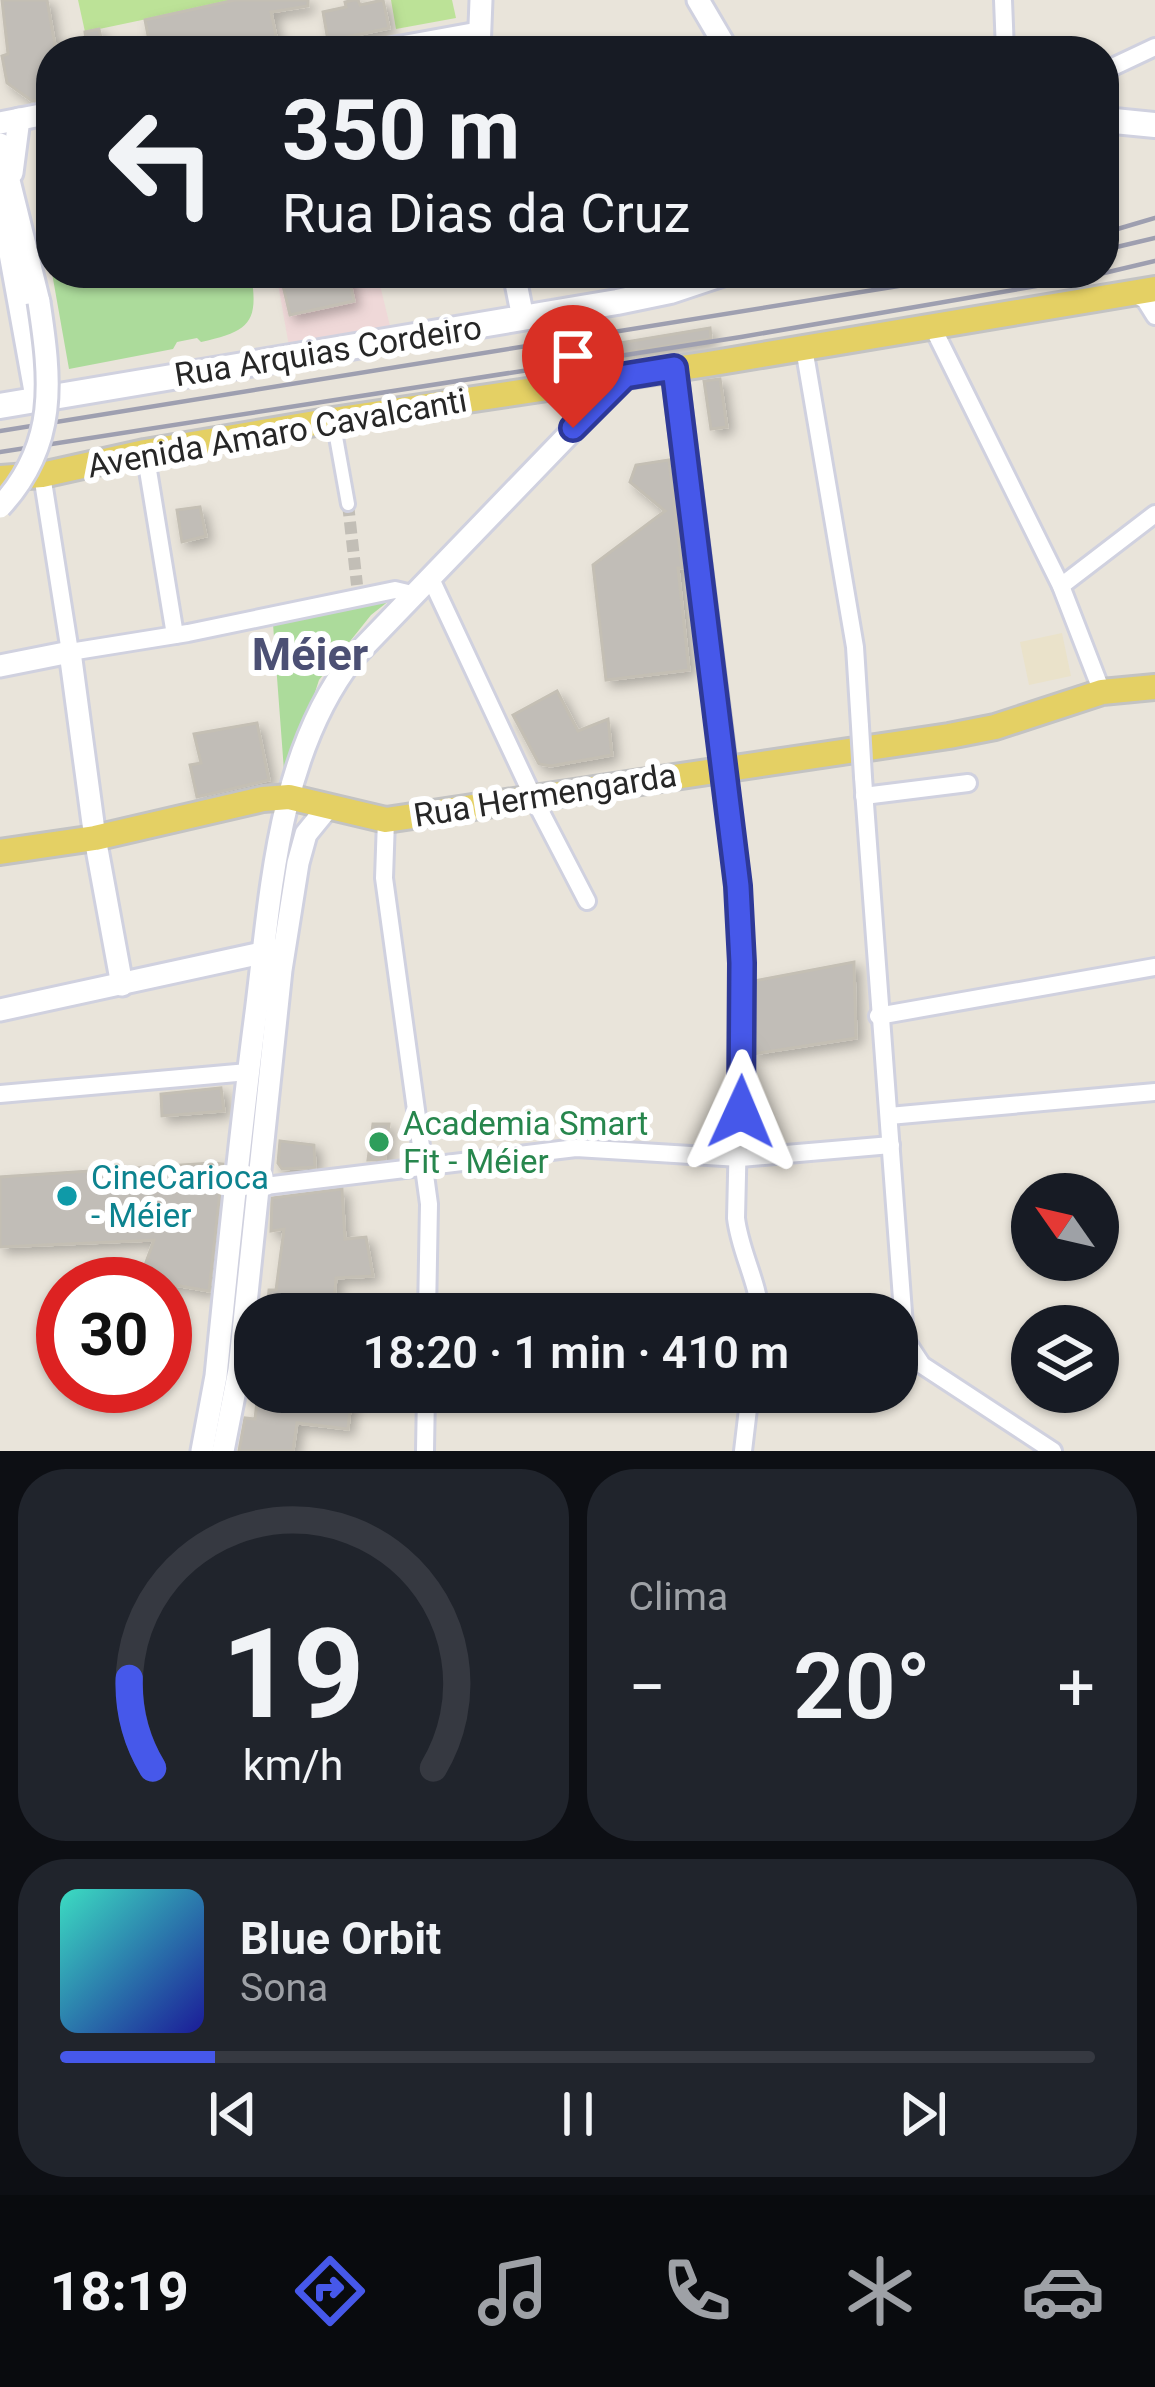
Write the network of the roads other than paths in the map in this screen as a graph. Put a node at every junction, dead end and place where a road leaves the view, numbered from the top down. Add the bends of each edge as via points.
1 (481, 0) edge
2 (698, 0) edge
3 (1003, 0) edge
4 (478, 36) edge
5 (719, 36) edge
6 (1004, 36) edge
7 (1155, 47) edge
8 (1119, 64) edge
9 (10, 121) edge
10 (1119, 121) edge
11 (1155, 125) edge
12 (0, 144) edge
13 (6, 189) edge
14 (517, 288) edge
15 (679, 288) edge
16 (1144, 291) edge
17 (1155, 316) edge
18 (523, 318) junction
19 (932, 326) junction
20 (804, 348) junction
21 (674, 368) junction
22 (625, 376) junction
23 (36, 397) junction
24 (0, 406) edge
25 (332, 420) junction
26 (145, 452) junction
27 (42, 475) junction
28 (0, 478) edge
29 (348, 504) tunnel mouth
30 (0, 507) edge
31 (1155, 514) edge
32 (1060, 586) junction
33 (424, 587) junction
34 (175, 635) junction
35 (70, 652) junction
36 (0, 666) edge
37 (1155, 687) edge
38 (1102, 692) junction
39 (724, 767) junction
40 (968, 783) dead end
41 (863, 786) junction
42 (289, 797) junction
43 (535, 801) junction
44 (328, 807) junction
45 (386, 820) junction
46 (95, 838) junction
47 (0, 852) edge
48 (587, 901) dead end
49 (274, 950) junction
50 (1155, 967) edge
51 (122, 985) junction
52 (0, 1009) edge
53 (878, 1016) junction
54 (248, 1072) junction
55 (1155, 1092) edge
56 (0, 1094) edge
57 (889, 1116) junction
58 (891, 1145) junction
59 (740, 1159) junction
60 (423, 1166) junction
61 (257, 1187) junction
62 (428, 1293) edge
63 (758, 1293) edge
64 (426, 1413) edge
65 (748, 1413) edge
66 (202, 1451) edge
67 (223, 1451) edge
68 (425, 1451) edge
69 (743, 1451) edge
70 (1053, 1451) edge

1 - 4 street
2 - 5 street
3 - 6 street
7 - 8 street
9 - 13 street
10 - 11 main road
12 - 13 street
13 - 23 street
13 - 30 street, bridge via 39,302 48,390 29,469
14 - 18 street
15 - 18 main road, Rua Arquias Cordeiro
16 - 17 street
16 - 19 main road, Avenida Amaro Cavalcanti
18 - 23 main road, Rua Arquias Cordeiro
19 - 20 main road, Avenida Amaro Cavalcanti
19 - 32 street
20 - 21 main road, Avenida Amaro Cavalcanti
20 - 41 street, bridge via 855,647
21 - 22 main road, Avenida Amaro Cavalcanti
21 - 39 main road
22 - 25 main road, Avenida Amaro Cavalcanti
22 - 33 street
23 - 24 main road, Rua Arquias Cordeiro
25 - 26 main road, Avenida Amaro Cavalcanti
25 - 29 street
26 - 27 main road, Avenida Amaro Cavalcanti
26 - 34 street
27 - 28 main road, Avenida Amaro Cavalcanti
27 - 35 street
31 - 32 street
32 - 38 street
33 - 34 street via 357,591
33 - 42 street via 336,679 304,743
33 - 43 street
34 - 35 street
35 - 36 street
35 - 46 street
37 - 38 main road, Rua Hermengarda
38 - 39 main road, Rua Hermengarda via 949,736
39 - 43 main road, Rua Hermengarda
39 - 59 street via 742,963
40 - 41 street
41 - 53 street
42 - 44 main road, Rua Hermengarda
42 - 46 main road
42 - 49 street
43 - 45 main road, Rua Hermengarda
43 - 48 street
44 - 45 main road, Rua Hermengarda
44 - 49 street via 306,834
45 - 60 street via 384,878
46 - 47 main road
46 - 51 street
49 - 51 street
49 - 54 street
49 - 61 street
50 - 53 street
51 - 52 street
53 - 57 street
54 - 56 street
54 - 66 street
55 - 57 street
57 - 58 street
58 - 59 street
58 - 70 street via 909,1350
59 - 60 street via 576,1148
59 - 63 street via 738,1237
60 - 61 street
60 - 62 street
61 - 67 street
64 - 68 street
65 - 69 street

